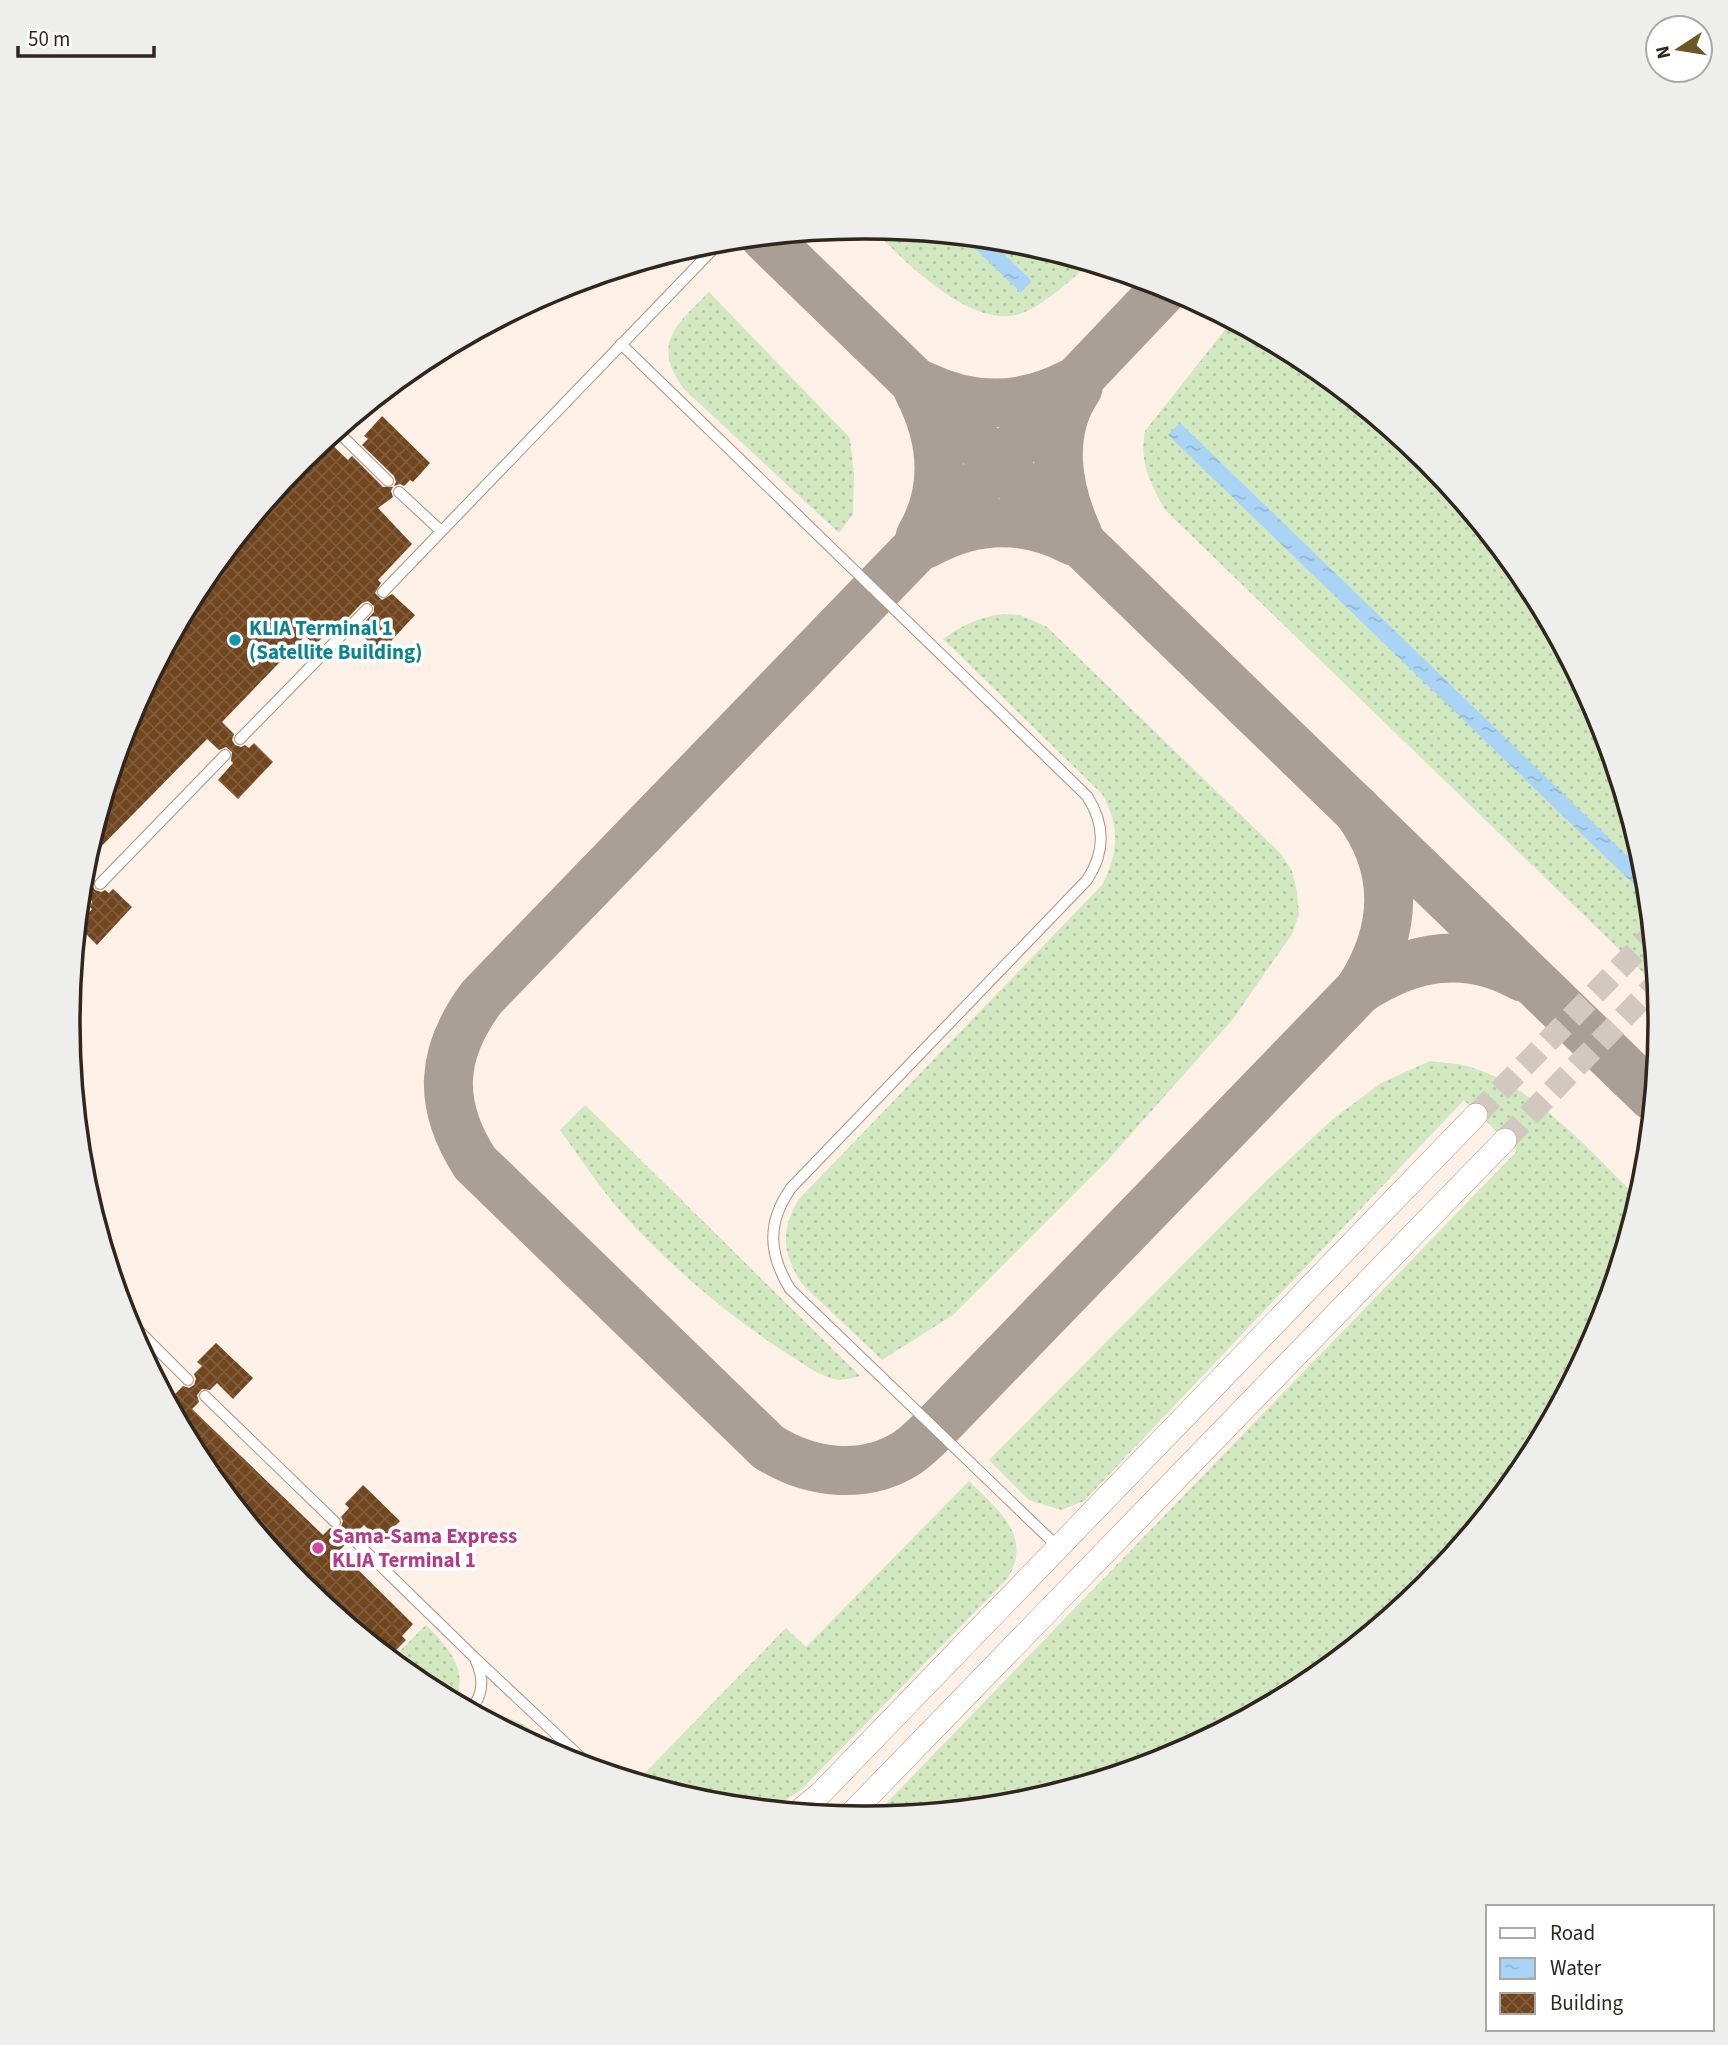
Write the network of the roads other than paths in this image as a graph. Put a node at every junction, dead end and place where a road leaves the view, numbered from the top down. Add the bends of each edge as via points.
1 (708, 255) edge
2 (621, 344) junction
3 (343, 437) edge
4 (388, 481) dead end
5 (399, 492) dead end
6 (441, 531) junction
7 (383, 592) dead end
8 (367, 609) dead end
9 (240, 740) dead end
10 (225, 755) dead end
11 (100, 884) dead end
12 (1476, 1115) tunnel mouth
13 (1505, 1140) tunnel mouth
14 (148, 1340) edge
15 (188, 1380) dead end
16 (205, 1396) dead end
17 (335, 1522) dead end
18 (352, 1538) dead end
19 (1059, 1548) junction
20 (475, 1658) junction
21 (475, 1703) edge
22 (572, 1749) edge
23 (808, 1804) edge
24 (859, 1806) edge

1 - 2 lane
2 - 6 lane
2 - 19 lane via 1096,809 1102,842 1087,880 791,1188 781,1202 773,1233 777,1262 790,1289
3 - 4 lane
5 - 6 lane
6 - 7 lane
8 - 9 lane
10 - 11 lane
12 - 19 street
13 - 24 street
14 - 15 lane
16 - 17 lane
18 - 20 lane
19 - 23 street
20 - 21 lane via 482,1687
20 - 22 lane

